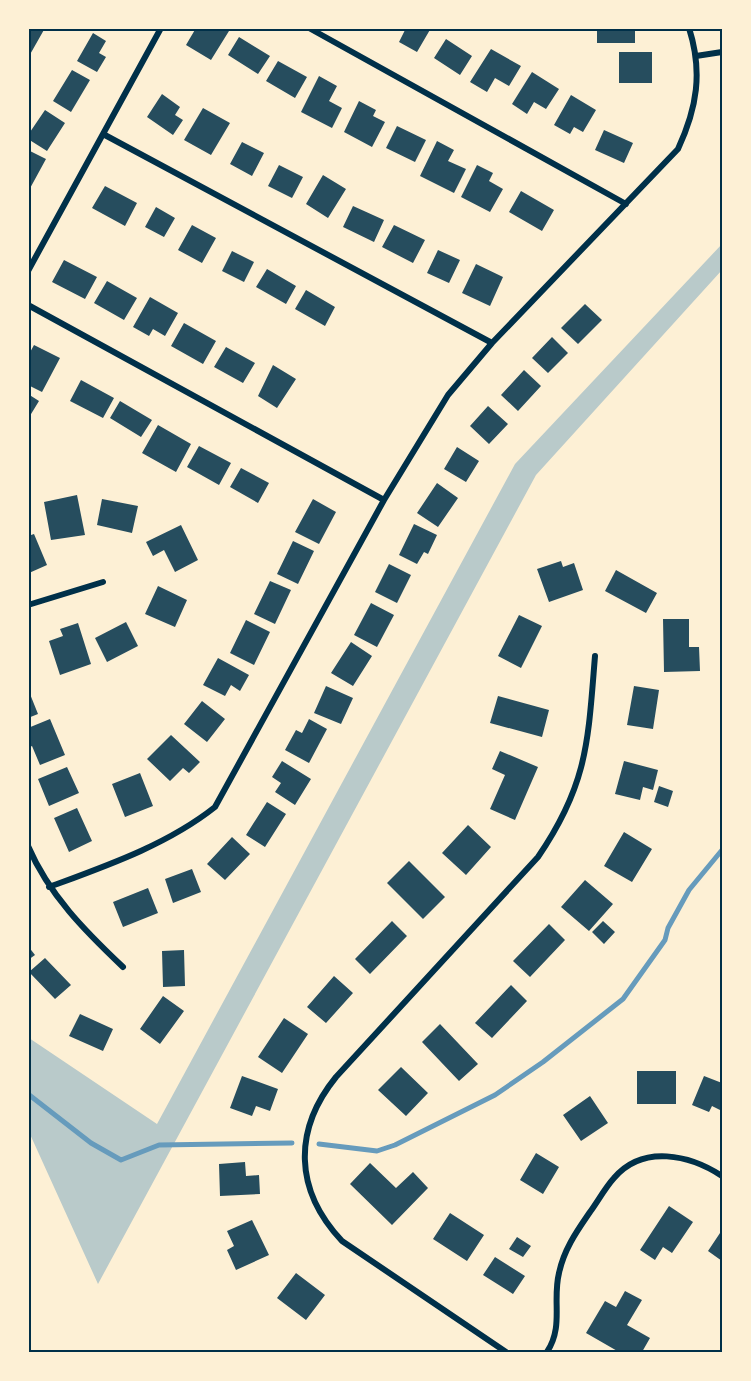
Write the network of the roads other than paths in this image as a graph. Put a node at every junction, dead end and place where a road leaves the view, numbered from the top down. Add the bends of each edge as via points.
1 (161, 28) edge
2 (309, 28) edge
3 (689, 28) edge
4 (723, 52) edge
5 (696, 56) junction
6 (103, 134) junction
7 (626, 204) junction
8 (28, 271) edge
9 (28, 305) edge
10 (492, 343) junction
11 (384, 500) junction
12 (103, 582) dead end
13 (28, 605) edge
14 (595, 656) dead end
15 (28, 846) edge
16 (50, 887) junction
17 (123, 967) dead end
18 (723, 1176) edge
19 (506, 1353) edge
20 (547, 1353) edge

1 - 6 street
2 - 7 street
3 - 5 street
4 - 5 street
5 - 7 street via 695,106 678,149
6 - 8 street
6 - 10 street
7 - 10 street
9 - 11 street
10 - 11 street via 448,394
11 - 16 street via 215,807 195,824 156,844
12 - 13 street
14 - 19 street via 585,756 573,798 558,829 538,857 336,1077 313,1110 305,1141 309,1189 315,1207 334,1233
15 - 16 street
16 - 17 street via 83,930
18 - 20 street via 705,1165 668,1155 641,1160 614,1177 566,1250 557,1283 557,1329

